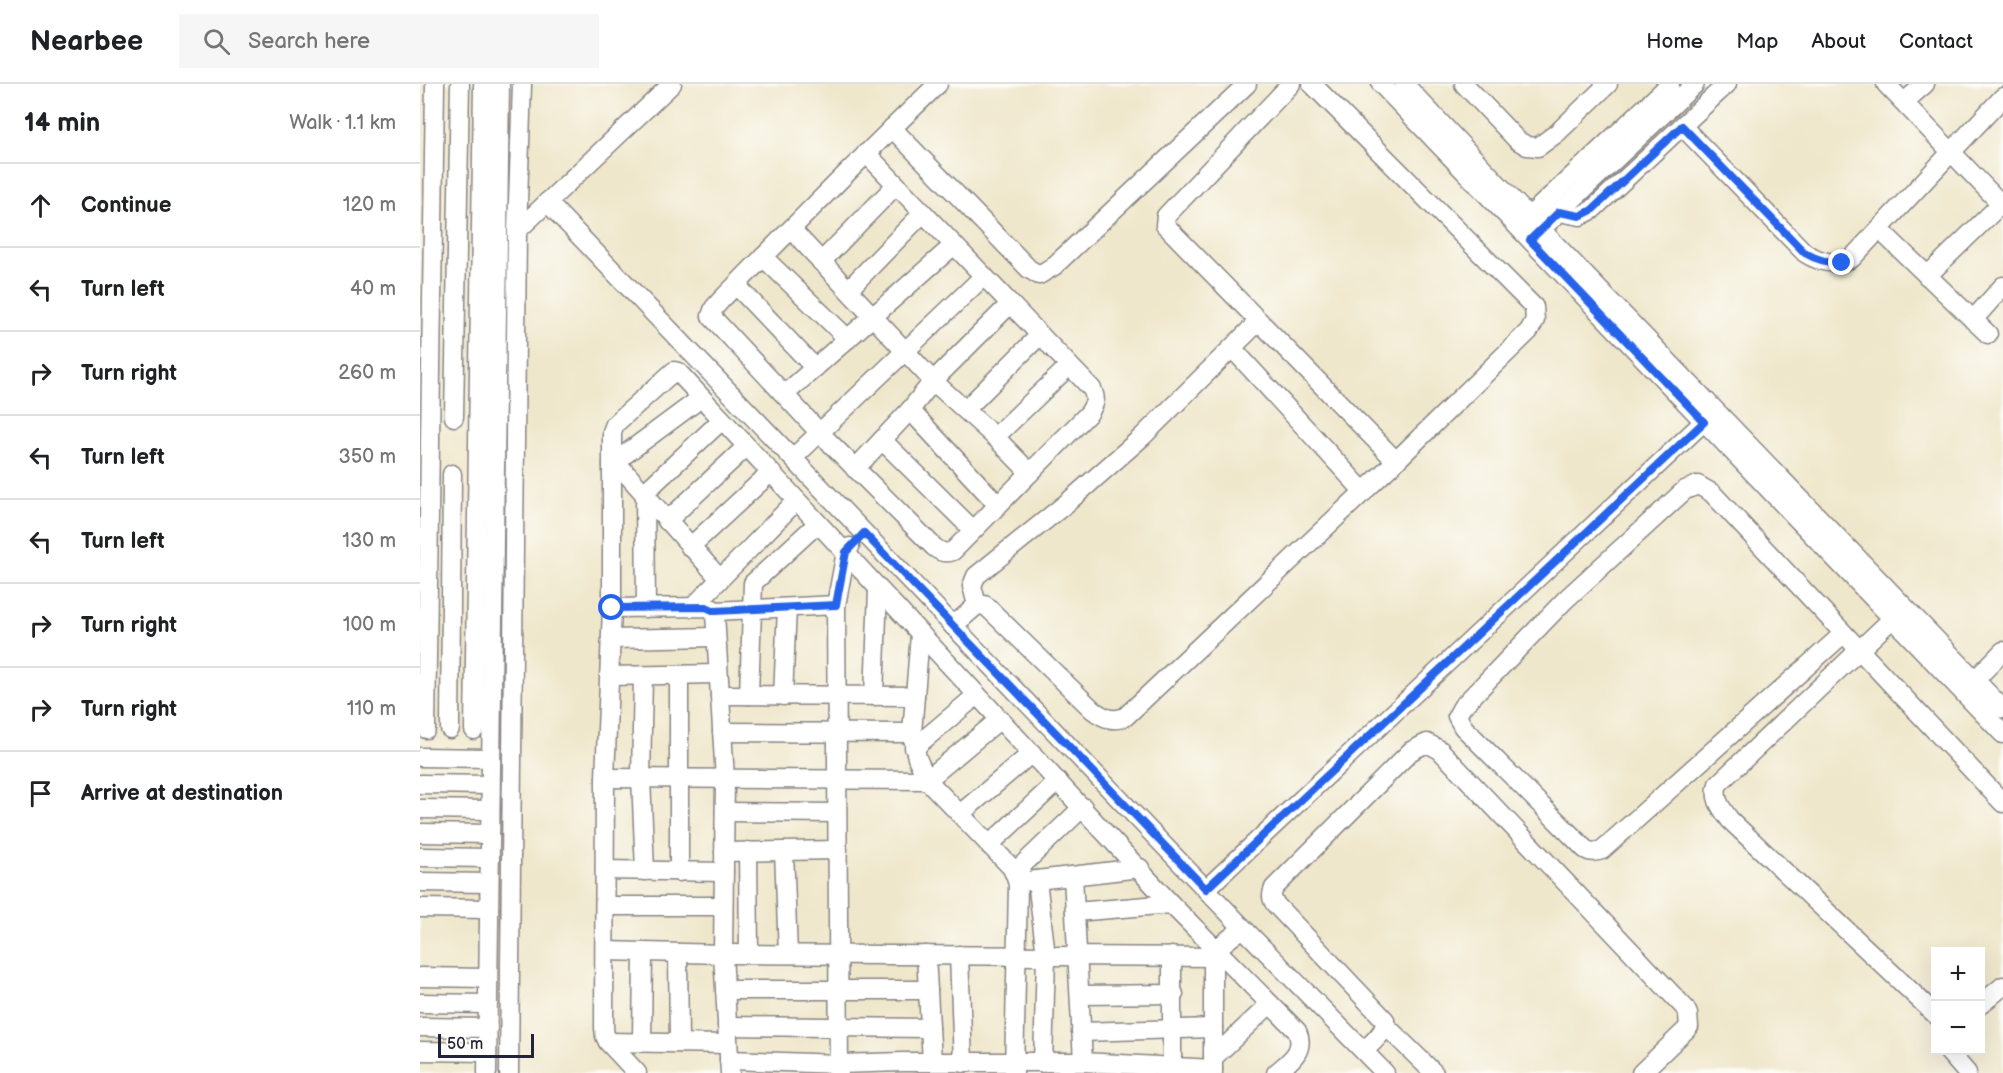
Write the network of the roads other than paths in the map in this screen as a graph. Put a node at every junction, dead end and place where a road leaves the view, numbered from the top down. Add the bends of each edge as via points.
1 (435, 84) edge
2 (460, 84) edge
3 (483, 84) edge
4 (500, 84) edge
5 (522, 84) edge
6 (672, 84) edge
7 (938, 84) edge
8 (1247, 84) edge
9 (1291, 84) edge
10 (1312, 84) edge
11 (1381, 84) edge
12 (1404, 84) edge
13 (1464, 84) edge
14 (1608, 84) edge
15 (1670, 84) edge
16 (1695, 84) edge
17 (1727, 84) edge
18 (1886, 84) edge
19 (1925, 84) edge
20 (2003, 97) edge
21 (1904, 102) junction
22 (1682, 126) junction
23 (892, 128) junction
24 (1952, 152) junction
25 (866, 153) junction
26 (896, 185) junction
27 (547, 202) junction
28 (2002, 204) edge
29 (1559, 212) junction
30 (923, 213) junction
31 (427, 221) edge
32 (457, 222) junction
33 (489, 222) junction
34 (791, 229) junction
35 (1529, 229) junction
36 (1879, 229) junction
37 (518, 231) junction
38 (954, 245) junction
39 (763, 257) junction
40 (822, 262) junction
41 (984, 276) junction
42 (1928, 276) junction
43 (736, 285) junction
44 (2003, 286) edge
45 (848, 290) junction
46 (1010, 304) junction
47 (873, 317) junction
48 (1973, 320) junction
49 (1259, 321) junction
50 (1988, 334) dead end
51 (1040, 335) junction
52 (848, 339) junction
53 (1232, 348) junction
54 (905, 351) junction
55 (1069, 366) junction
56 (815, 368) junction
57 (933, 381) junction
58 (785, 394) junction
59 (701, 398) junction
60 (966, 409) junction
61 (910, 410) junction
62 (431, 417) junction
63 (454, 417) junction
64 (1710, 417) junction
65 (477, 418) junction
66 (722, 420) junction
67 (819, 432) junction
68 (995, 437) junction
69 (882, 440) junction
70 (746, 447) junction
71 (793, 458) junction
72 (1396, 462) junction
73 (614, 463) junction
74 (855, 469) junction
75 (770, 473) junction
76 (1030, 473) junction
77 (425, 474) edge
78 (452, 474) junction
79 (485, 475) junction
80 (645, 492) junction
81 (1364, 492) junction
82 (796, 501) junction
83 (998, 505) junction
84 (667, 521) junction
85 (817, 524) junction
86 (973, 530) junction
87 (864, 533) junction
88 (690, 547) junction
89 (846, 552) junction
90 (720, 579) junction
91 (878, 589) junction
92 (836, 605) junction
93 (977, 605) junction
94 (693, 607) junction
95 (612, 608) junction
96 (646, 608) junction
97 (786, 608) junction
98 (752, 609) junction
99 (715, 611) junction
100 (1893, 618) junction
101 (953, 626) junction
102 (920, 634) junction
103 (1842, 634) junction
104 (716, 637) junction
105 (610, 639) junction
106 (1860, 651) junction
107 (2003, 651) edge
108 (718, 674) junction
109 (679, 675) junction
110 (609, 676) junction
111 (643, 676) junction
112 (1975, 681) junction
113 (720, 695) junction
114 (749, 695) junction
115 (977, 695) junction
116 (783, 696) junction
117 (837, 696) junction
118 (874, 696) junction
119 (915, 696) junction
120 (2003, 709) edge
121 (999, 719) junction
122 (423, 729) edge
123 (450, 729) junction
124 (482, 730) junction
125 (722, 732) junction
126 (837, 733) junction
127 (2003, 734) edge
128 (913, 741) junction
129 (1032, 753) junction
130 (420, 757) edge
131 (491, 758) junction
132 (605, 778) junction
133 (641, 778) junction
134 (678, 778) junction
135 (725, 779) junction
136 (837, 779) junction
137 (927, 780) junction
138 (1058, 781) junction
139 (420, 784) edge
140 (490, 785) junction
141 (2003, 803) edge
142 (1083, 807) junction
143 (420, 809) edge
144 (490, 810) junction
145 (725, 812) junction
146 (837, 813) junction
147 (960, 814) junction
148 (420, 833) edge
149 (490, 834) junction
150 (989, 845) junction
151 (838, 850) junction
152 (748, 851) junction
153 (784, 851) junction
154 (724, 852) junction
155 (420, 857) edge
156 (490, 858) junction
157 (1140, 868) junction
158 (604, 870) junction
159 (645, 871) junction
160 (679, 872) junction
161 (724, 872) junction
162 (1073, 876) junction
163 (1015, 878) junction
164 (1037, 880) junction
165 (420, 882) edge
166 (489, 883) junction
167 (1206, 889) junction
168 (1171, 904) junction
169 (604, 906) junction
170 (723, 906) junction
171 (420, 908) edge
172 (489, 909) junction
173 (1076, 912) junction
174 (1243, 928) junction
175 (604, 951) junction
176 (642, 952) junction
177 (678, 953) junction
178 (723, 954) junction
179 (749, 954) junction
180 (788, 954) junction
181 (1218, 954) junction
182 (838, 955) junction
183 (926, 955) junction
184 (959, 955) junction
185 (1015, 955) junction
186 (1046, 956) junction
187 (1078, 956) junction
188 (1172, 956) junction
189 (420, 977) edge
190 (488, 978) junction
191 (2003, 986) edge
192 (725, 990) junction
193 (928, 990) junction
194 (837, 991) junction
195 (1174, 994) junction
196 (1080, 995) junction
197 (1985, 1001) edge
198 (420, 1003) edge
199 (488, 1004) junction
200 (1270, 1004) junction
201 (1931, 1011) edge
202 (1386, 1026) junction
203 (420, 1027) edge
204 (488, 1028) junction
205 (930, 1028) junction
206 (1213, 1028) junction
207 (838, 1029) junction
208 (1173, 1030) junction
209 (1081, 1032) junction
210 (608, 1042) junction
211 (642, 1042) junction
212 (679, 1043) junction
213 (420, 1051) edge
214 (729, 1051) edge
215 (1364, 1051) junction
216 (487, 1052) junction
217 (1951, 1055) edge
218 (932, 1062) junction
219 (1083, 1062) junction
220 (963, 1063) junction
221 (1043, 1063) junction
222 (903, 1067) edge
223 (1213, 1067) edge
224 (870, 1068) edge
225 (1014, 1068) edge
226 (1101, 1068) edge
227 (839, 1069) edge
228 (1134, 1069) edge
229 (1172, 1070) edge
230 (487, 1073) edge
231 (509, 1073) edge
232 (637, 1073) edge
233 (1276, 1073) edge
234 (1385, 1073) edge
235 (1434, 1073) edge
236 (1641, 1073) edge
237 (1967, 1073) edge

1 - 31 street
2 - 32 street
3 - 33 street
4 - 33 street
5 - 37 street
6 - 27 street
7 - 23 street
8 - 23 street via 1054,266 1039,275
9 - 49 street via 1165,219 1169,230
10 - 72 street via 1534,307 1535,320 1529,331
11 - 35 street
12 - 35 street
13 - 14 street via 1517,141 1538,147
15 - 35 street
16 - 29 street
17 - 22 street
18 - 21 street
19 - 21 street
20 - 24 street
21 - 24 street
22 - 29 street via 1592,210 1580,216
22 - 36 street via 1811,257 1842,263 1852,258
23 - 25 street
24 - 28 street
24 - 36 street
25 - 26 street
25 - 34 street
26 - 30 street
26 - 40 street
27 - 37 street
27 - 71 street
28 - 42 street
29 - 35 street
30 - 38 street
30 - 45 street
31 - 32 street
31 - 62 street
32 - 33 street
32 - 63 street
33 - 65 street
33 - 79 street
34 - 39 street
34 - 40 street
35 - 64 street
36 - 42 street
37 - 231 street
38 - 41 street
38 - 47 street
39 - 43 street
39 - 52 street
40 - 45 street
41 - 46 street
41 - 54 street
42 - 48 street
43 - 56 street
43 - 58 street via 714,308 712,319
44 - 48 street
45 - 47 street
46 - 51 street
46 - 57 street
47 - 52 street
47 - 54 street
48 - 50 street
49 - 53 street
49 - 72 street
51 - 55 street
51 - 60 street
52 - 56 street
53 - 81 street
53 - 93 street via 1142,437 976,576 972,586
54 - 57 street
54 - 67 street
55 - 68 street
55 - 76 street via 1092,389 1095,404
56 - 58 street
57 - 60 street
57 - 61 street
58 - 67 street
59 - 66 street
59 - 73 street
59 - 73 street via 678,372 671,372 615,424
60 - 68 street
61 - 69 street
61 - 83 street
62 - 63 street
62 - 77 street
63 - 65 street
64 - 100 street
64 - 112 street
64 - 167 street
65 - 79 street
66 - 70 street
66 - 80 street
67 - 71 street
67 - 74 street
68 - 76 street
69 - 74 street
69 - 86 street
70 - 75 street
70 - 84 street
71 - 87 street
72 - 81 street
73 - 80 street
73 - 95 street
74 - 86 street via 938,551 952,551
75 - 82 street
75 - 88 street
76 - 83 street
77 - 78 street
77 - 122 street
78 - 79 street
78 - 123 street
79 - 124 street
80 - 84 street
80 - 96 street
81 - 93 street via 1120,719 1103,718 988,606
82 - 85 street
82 - 90 street
83 - 86 street
84 - 88 street
85 - 89 street
85 - 98 street via 756,578
87 - 89 street
87 - 101 street
88 - 90 street
89 - 91 street
89 - 92 street
90 - 94 street
91 - 102 street
91 - 118 street
92 - 97 street
92 - 117 street
93 - 101 street
94 - 96 street
94 - 99 street
95 - 96 street
95 - 105 street
97 - 98 street
97 - 116 street
98 - 99 street
98 - 114 street
99 - 104 street
100 - 106 street
100 - 127 street
101 - 167 street
102 - 115 street
102 - 119 street
103 - 103 street via 1602,850 1595,852 1585,849 1463,727 1457,716 1462,706 1565,600 1679,495 1698,485 1712,493
103 - 106 street
104 - 105 street
104 - 108 street
105 - 110 street
106 - 141 street
106 - 201 street via 1718,784 1715,792 1730,820
107 - 112 street
108 - 109 street
108 - 113 street
109 - 111 street
109 - 134 street
110 - 111 street
110 - 132 street
111 - 133 street
112 - 120 street
113 - 114 street
113 - 125 street
114 - 116 street
115 - 121 street
115 - 128 street
116 - 117 street
117 - 118 street
117 - 126 street
118 - 119 street
119 - 128 street
121 - 129 street
121 - 137 street
122 - 123 street
123 - 124 street
124 - 131 street
125 - 126 street
125 - 135 street
126 - 128 street
126 - 136 street
128 - 137 street
129 - 138 street
129 - 147 street
130 - 131 street
131 - 140 street
132 - 133 street
132 - 158 street
133 - 134 street
133 - 159 street
134 - 135 street
134 - 160 street
135 - 136 street
135 - 145 street
136 - 137 street
136 - 146 street
137 - 147 street
138 - 142 street
138 - 150 street
139 - 140 street
140 - 144 street
142 - 157 street
142 - 163 street
143 - 144 street
144 - 149 street
145 - 146 street
145 - 154 street
146 - 151 street
147 - 150 street
148 - 149 street
149 - 156 street
150 - 163 street
151 - 153 street
151 - 182 street
152 - 153 street
152 - 154 street
152 - 179 street
153 - 180 street
154 - 161 street
155 - 156 street
156 - 166 street
157 - 162 street
157 - 168 street
158 - 159 street
158 - 169 street
159 - 160 street
160 - 161 street
161 - 170 street
162 - 164 street
162 - 173 street
163 - 164 street
163 - 185 street
164 - 186 street
165 - 166 street
166 - 172 street
167 - 174 street
168 - 173 street
168 - 181 street
169 - 170 street
169 - 175 street
170 - 178 street
171 - 172 street
172 - 190 street
173 - 187 street
174 - 181 street
174 - 215 street
175 - 176 street
175 - 210 street via 604,1036
176 - 177 street
176 - 211 street
177 - 178 street
177 - 212 street
178 - 179 street
178 - 192 street
179 - 180 street
180 - 182 street
181 - 188 street
181 - 200 street
181 - 206 street
182 - 183 street
182 - 194 street
183 - 184 street
183 - 193 street
184 - 185 street
184 - 220 street
185 - 186 street
185 - 225 street
186 - 187 street
186 - 221 street
187 - 188 street
187 - 196 street
188 - 195 street
189 - 190 street
190 - 199 street
191 - 197 street
192 - 194 street
192 - 214 street
193 - 194 street
193 - 205 street
194 - 207 street
195 - 196 street
195 - 208 street
196 - 209 street
198 - 199 street
199 - 204 street
200 - 223 street
200 - 233 street via 1297,1031 1301,1044 1294,1057
202 - 215 street
202 - 235 street
202 - 236 street via 1385,1020 1275,905 1272,894 1411,751 1427,743 1440,750 1685,1008 1689,1027
203 - 204 street
204 - 216 street
205 - 207 street
205 - 218 street
206 - 208 street
206 - 223 street
207 - 214 street
207 - 227 street
208 - 209 street
208 - 229 street
209 - 219 street
210 - 211 street
210 - 232 street
211 - 212 street
212 - 214 street
213 - 216 street
214 - 227 street
215 - 234 street
216 - 230 street
217 - 237 street
218 - 220 street
218 - 222 street
219 - 221 street
219 - 226 street
220 - 225 street
221 - 225 street
222 - 224 street
223 - 229 street
224 - 227 street
226 - 228 street
228 - 229 street

